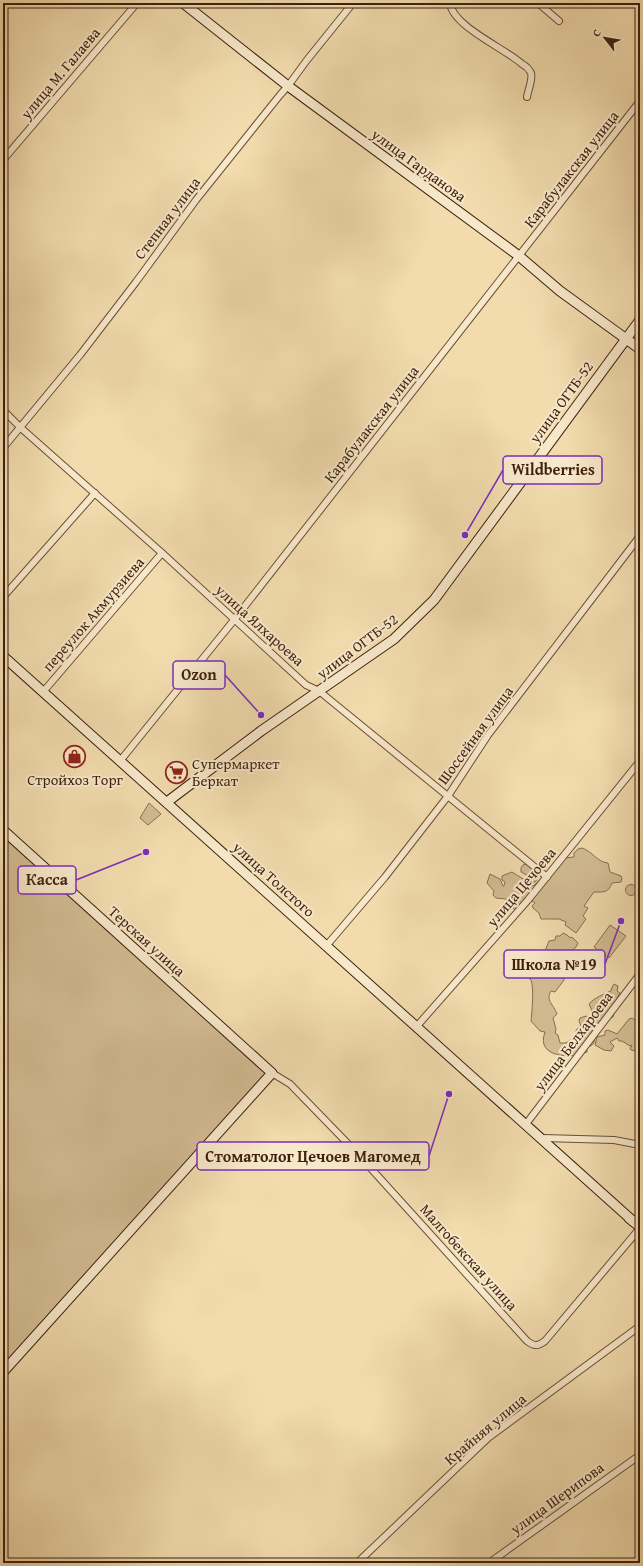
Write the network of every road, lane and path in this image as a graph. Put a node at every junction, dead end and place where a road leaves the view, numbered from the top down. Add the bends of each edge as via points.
1 (137, 3) edge
2 (183, 3) edge
3 (352, 3) edge
4 (450, 3) edge
5 (538, 3) edge
6 (559, 21) dead end
7 (288, 86) junction
8 (526, 97) dead end
9 (640, 101) edge
10 (3, 160) edge
11 (519, 256) junction
12 (640, 320) edge
13 (626, 338) junction
14 (640, 349) edge
15 (3, 410) edge
16 (21, 428) junction
17 (3, 448) edge
18 (96, 493) junction
19 (640, 536) edge
20 (162, 553) junction
21 (3, 598) edge
22 (234, 620) junction
23 (3, 656) edge
24 (319, 691) junction
25 (43, 692) junction
26 (120, 761) junction
27 (640, 761) edge
28 (448, 796) junction
29 (167, 802) junction
30 (3, 830) edge
31 (547, 877) junction
32 (327, 945) junction
33 (640, 974) edge
34 (417, 1026) junction
35 (272, 1073) junction
36 (526, 1124) junction
37 (543, 1138) junction
38 (640, 1145) edge
39 (638, 1226) edge
40 (640, 1326) edge
41 (3, 1372) edge
42 (640, 1455) edge
43 (357, 1563) edge
44 (489, 1563) edge

1 - 10 street, улица М. Галаева
2 - 7 street, улица Гарданова
3 - 7 street, Степная улица
4 - 8 street via 454,14 464,24 529,70 532,75
5 - 6 street
7 - 11 street, улица Гарданова
7 - 16 street, Степная улица via 196,200 136,282
9 - 11 street, Карабулакская улица
11 - 13 street, улица Гарданова via 560,291
11 - 22 street, Карабулакская улица
12 - 13 street, улица ОГТБ-52
13 - 14 street, улица Гарданова
13 - 24 street, улица ОГТБ-52 via 434,600 394,639
15 - 16 street, улица Ялхароева
16 - 17 street, Степная улица
16 - 18 street, улица Ялхароева
18 - 20 street, улица Ялхароева
18 - 21 street
19 - 28 street, Шоссейная улица via 488,736
20 - 22 street, улица Ялхароева
20 - 25 street, переулок Акмурзиева
22 - 24 street, улица Ялхароева via 306,685
22 - 26 street, Карабулакская улица
23 - 25 street, улица Толстого
24 - 28 street, улица Ялхароева
24 - 29 street, улица ОГТБ-52
25 - 26 street, улица Толстого
26 - 29 street, улица Толстого
27 - 31 street, улица Цечоева
28 - 31 street, улица Ялхароева
28 - 32 street, Шоссейная улица via 386,877
29 - 32 street, улица Толстого
30 - 35 street, Терская улица
31 - 34 street, улица Цечоева
32 - 34 street, улица Толстого
33 - 36 street, улица Белхароева
34 - 36 street, улица Толстого
35 - 39 street, Малгобекская улица via 290,1084 357,1153 533,1346 539,1346 545,1341
35 - 41 street
36 - 37 street
36 - 39 street
37 - 38 street via 614,1140
37 - 39 street
40 - 43 street, Крайняя улица via 488,1438
42 - 44 street, улица Шерипова

